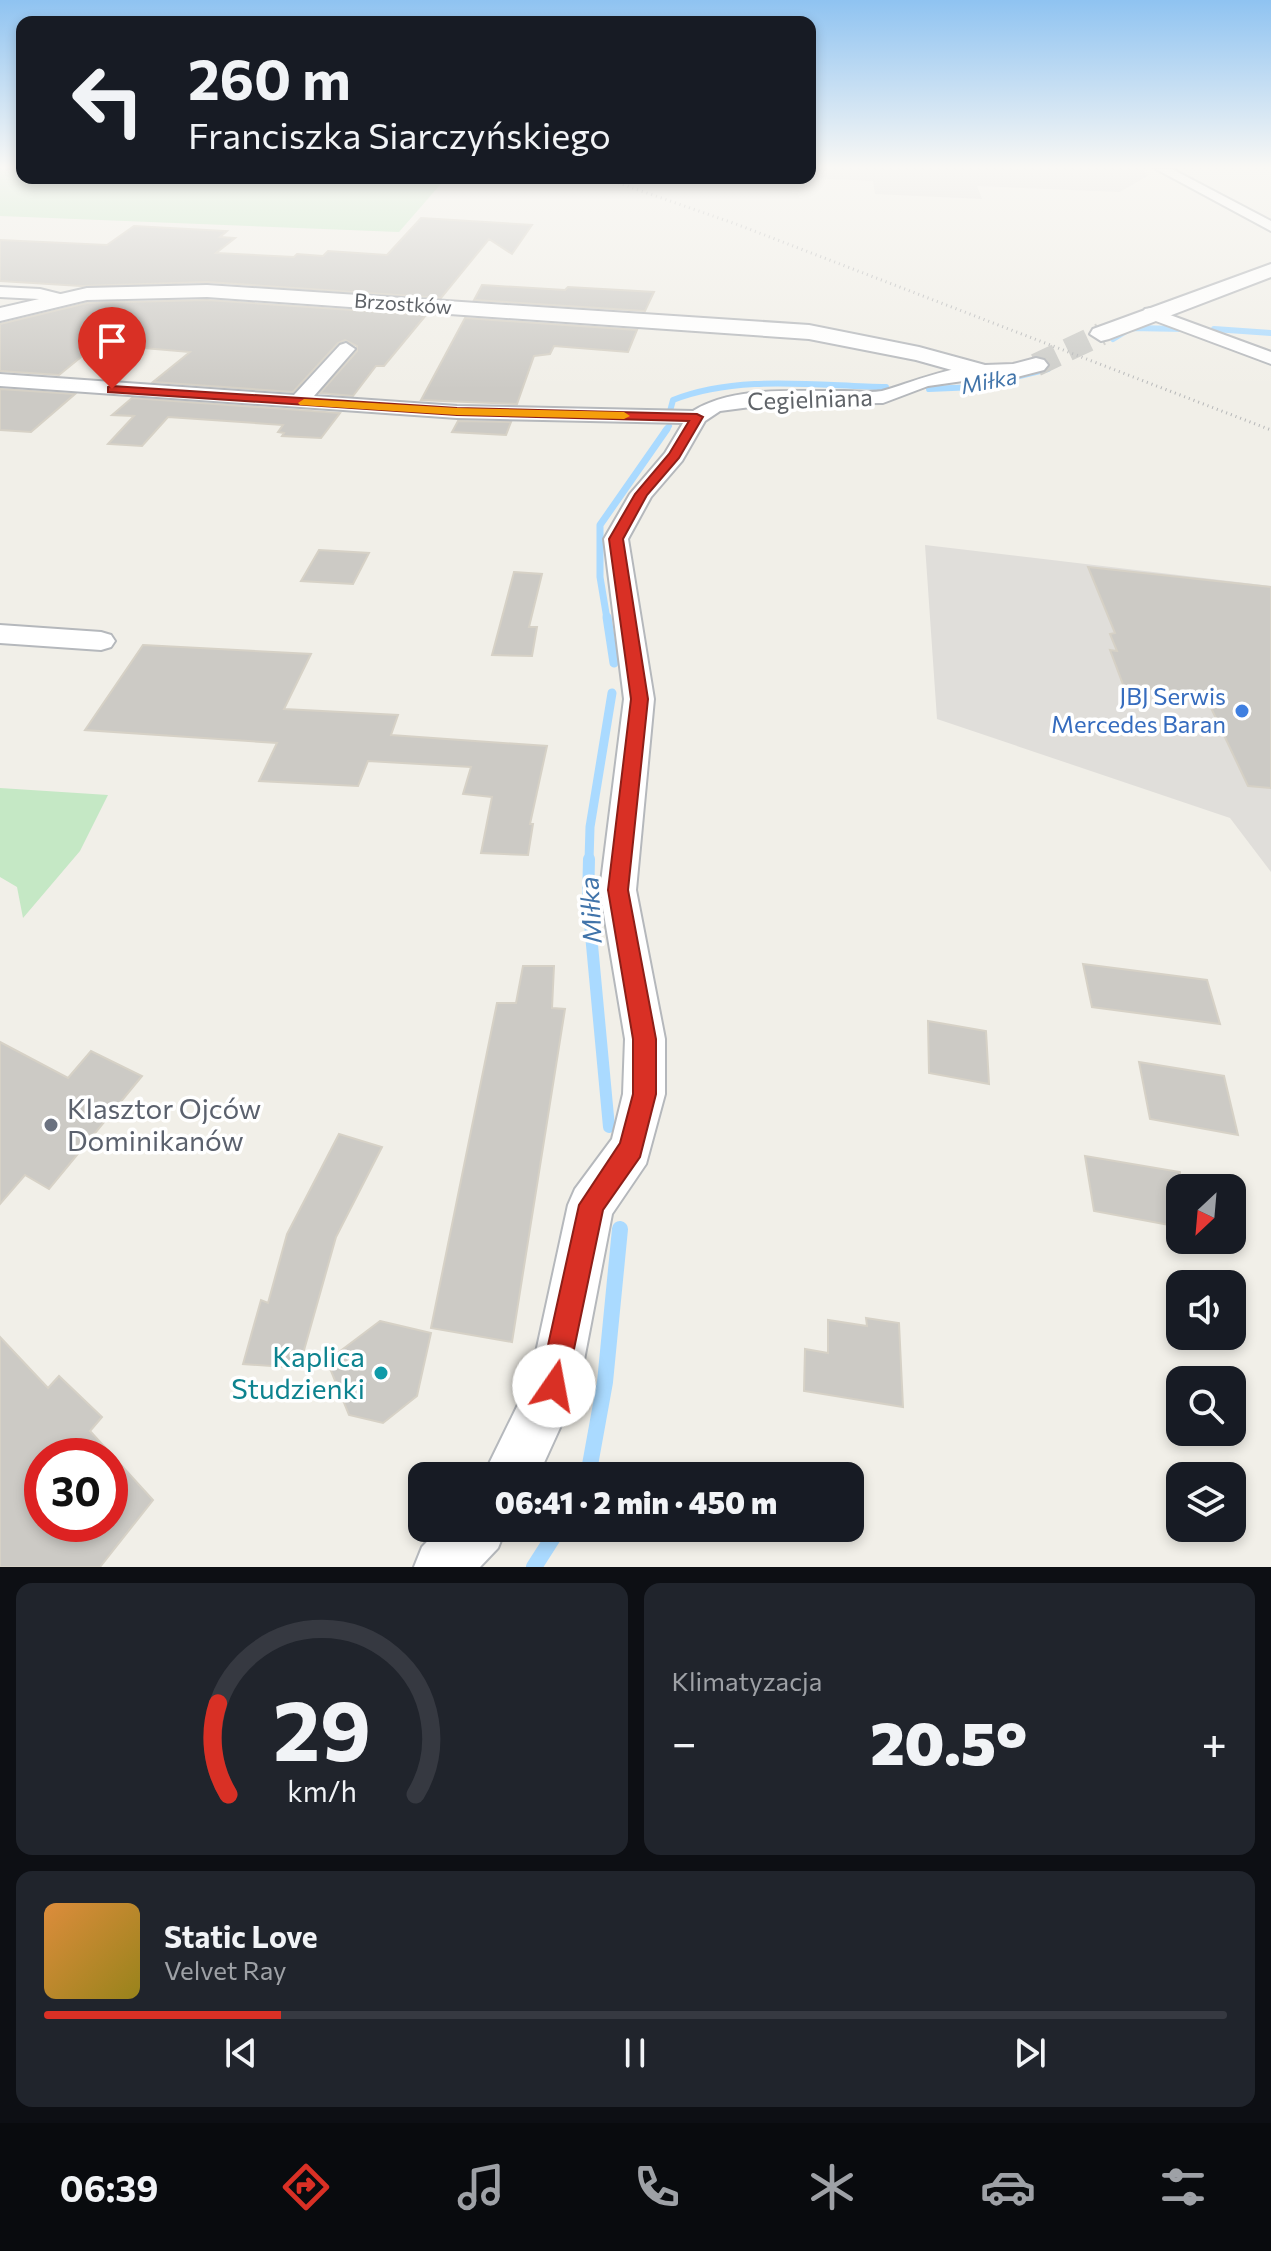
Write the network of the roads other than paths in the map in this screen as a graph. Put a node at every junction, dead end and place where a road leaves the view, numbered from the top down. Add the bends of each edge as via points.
1 (1271, 270) edge
2 (0, 292) edge
3 (58, 299) junction
4 (1151, 313) junction
5 (0, 315) edge
6 (1101, 334) tunnel mouth
7 (346, 349) dead end
8 (1271, 358) edge
9 (1036, 365) tunnel mouth
10 (921, 368) junction
11 (984, 372) joint
12 (0, 380) edge
13 (298, 402) junction
14 (697, 417) junction
15 (0, 634) edge
16 (101, 641) dead end
17 (517, 1462) edge
18 (465, 1542) edge
19 (442, 1567) edge

1 - 4 street
2 - 3 street
3 - 5 street, Brzostków
3 - 10 street, Brzostków via 124,291 207,291 809,332
4 - 6 street
4 - 8 street
7 - 13 street
9 - 11 street
10 - 11 street, Cegielniana
10 - 14 street, Cegielniana via 883,397 744,401 715,406
12 - 13 street
13 - 14 street via 457,412
14 - 17 street via 674,456 641,494 616,539 639,699 618,890 645,1039 644,1094 631,1149 591,1205 554,1386
15 - 16 street
18 - 19 street

